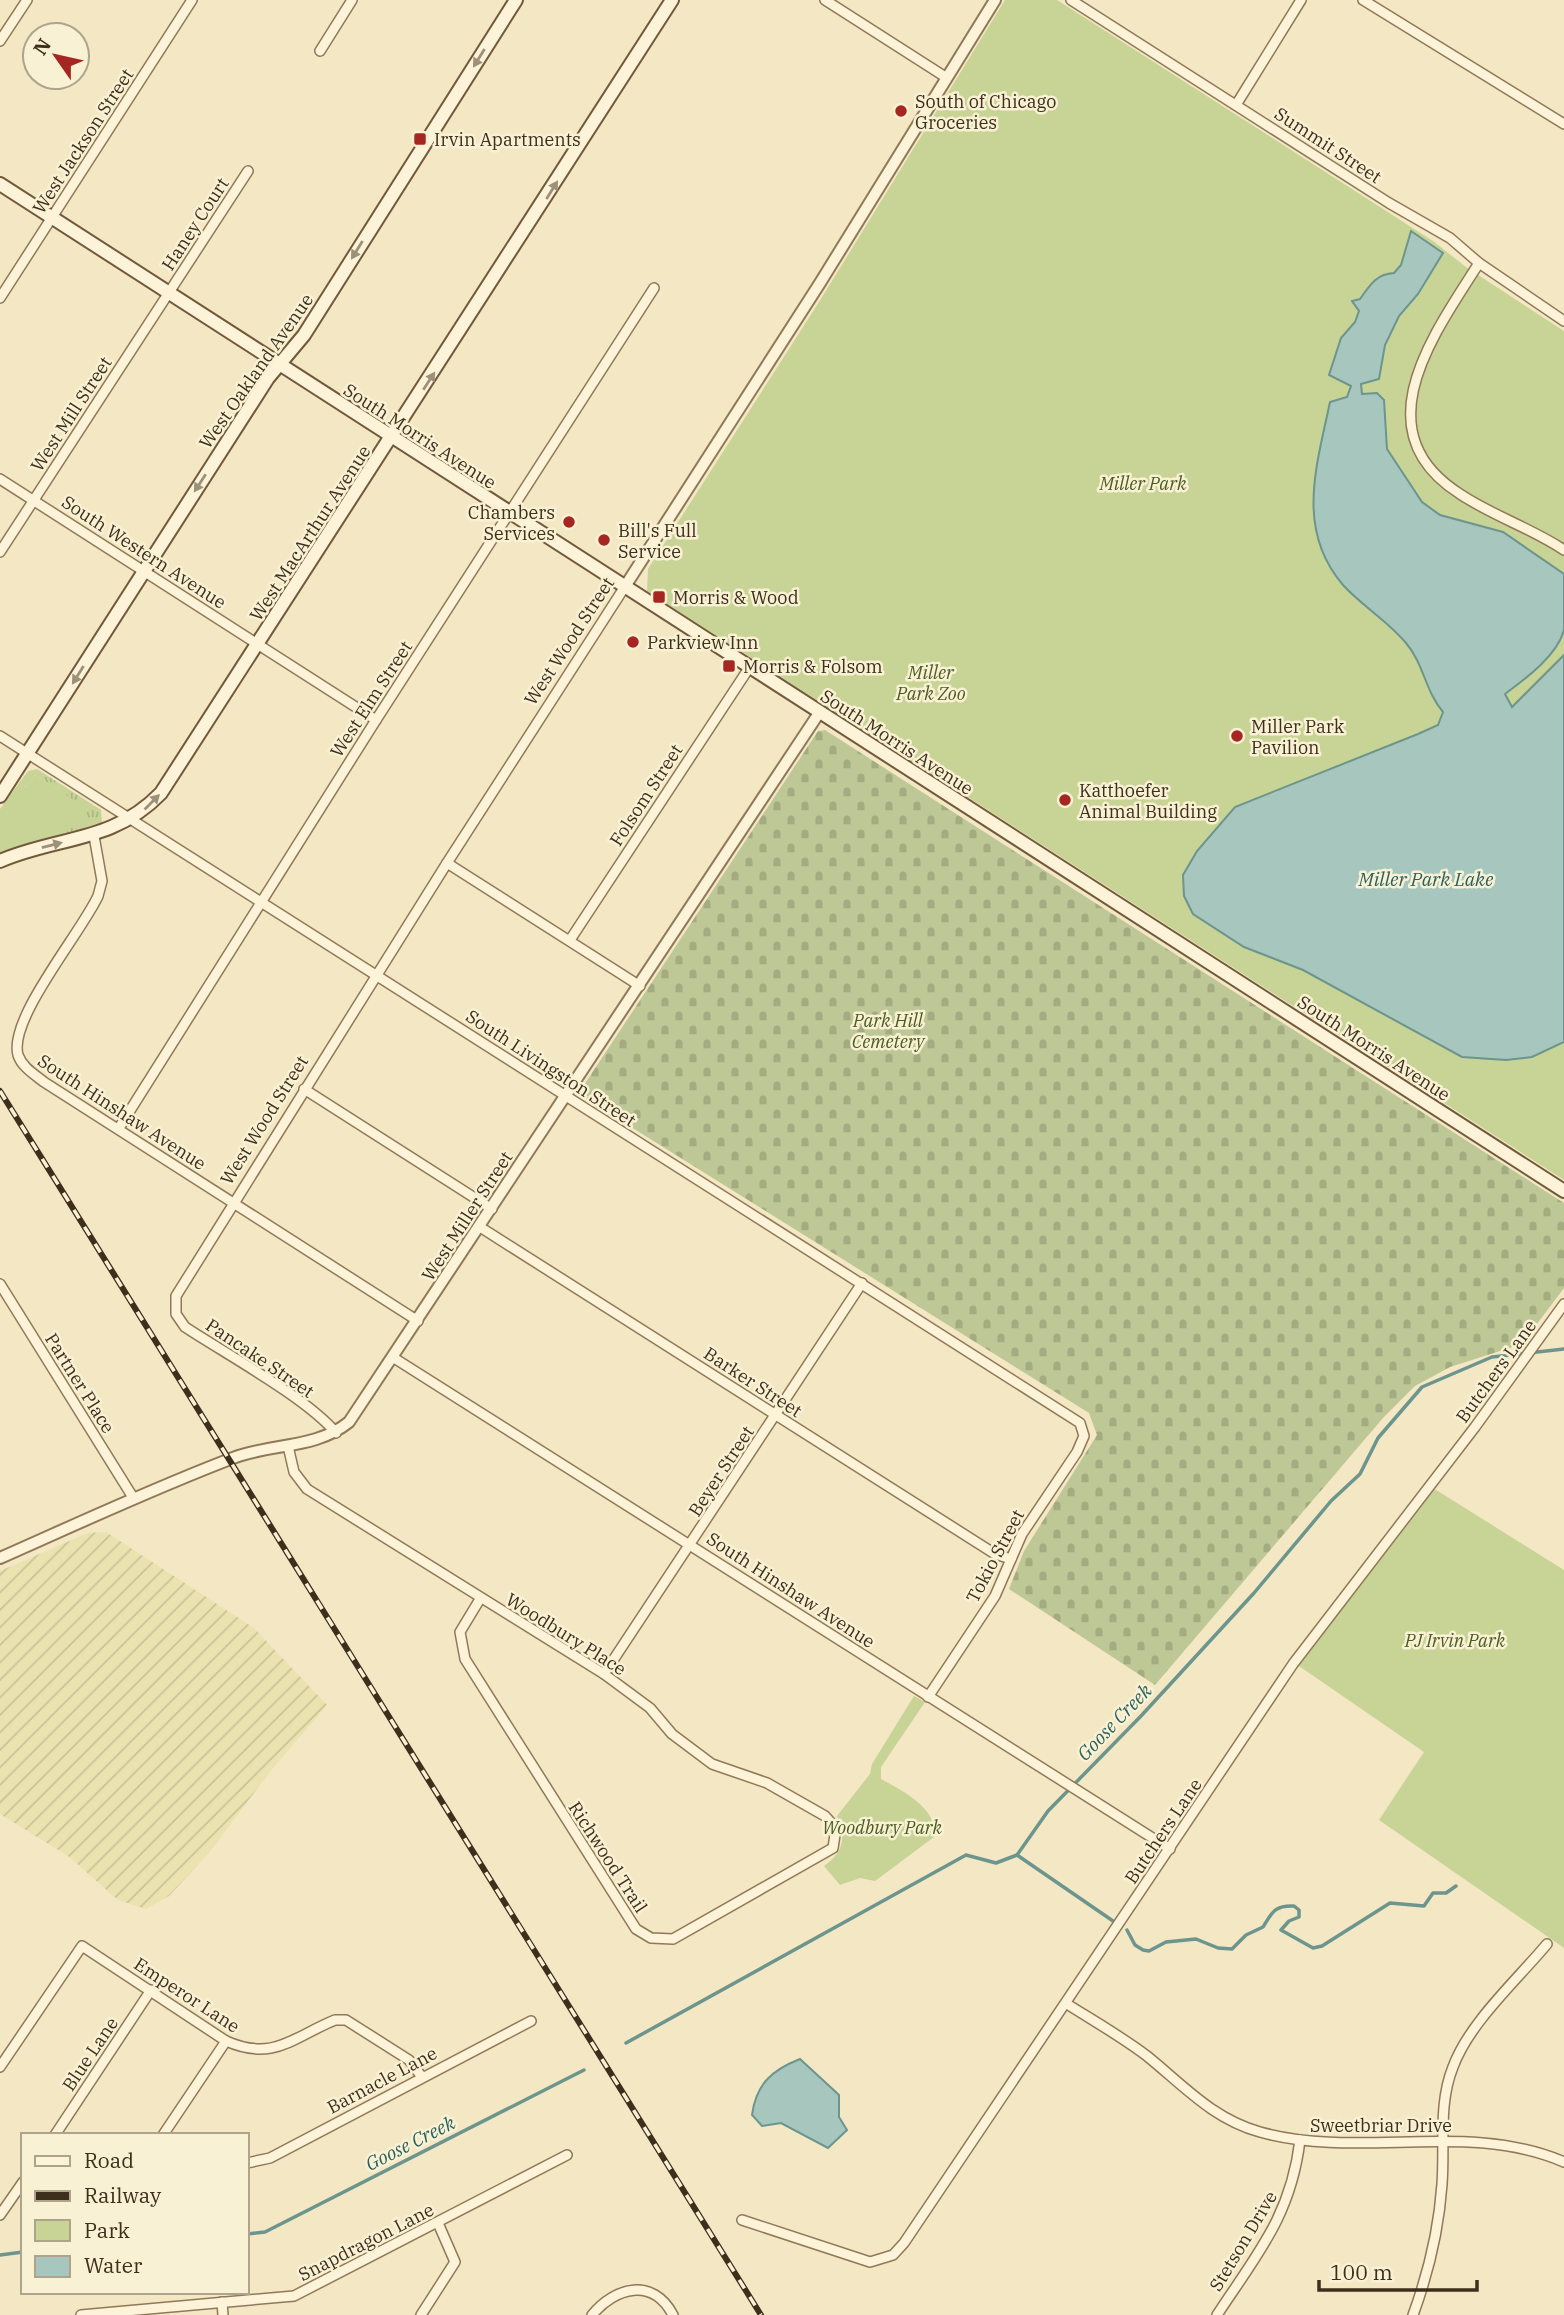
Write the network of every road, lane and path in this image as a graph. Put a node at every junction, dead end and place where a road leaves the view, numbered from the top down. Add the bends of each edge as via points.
1 (27, 0) edge
2 (192, 0) edge
3 (352, 0) edge
4 (516, 0) edge
5 (672, 0) edge
6 (825, 0) edge
7 (995, 0) edge
8 (1071, 0) edge
9 (1301, 0) edge
10 (1363, 0) edge
11 (0, 41) edge
12 (320, 51) dead end
13 (947, 78) junction
14 (1236, 105) junction
15 (1564, 124) edge
16 (248, 171) dead end
17 (0, 184) edge
18 (52, 218) junction
19 (1479, 263) junction
20 (654, 288) dead end
21 (168, 294) junction
22 (0, 298) edge
23 (1564, 320) edge
24 (280, 366) junction
25 (392, 439) junction
26 (0, 479) edge
27 (33, 500) junction
28 (509, 514) junction
29 (1564, 550) edge
30 (0, 551) edge
31 (145, 571) junction
32 (624, 588) junction
33 (258, 644) junction
34 (749, 668) junction
35 (819, 713) junction
36 (376, 720) junction
37 (0, 736) edge
38 (28, 755) junction
39 (0, 796) edge
40 (130, 819) junction
41 (93, 836) junction
42 (0, 861) edge
43 (447, 863) junction
44 (260, 903) junction
45 (570, 940) junction
46 (376, 975) junction
47 (640, 986) junction
48 (304, 1089) junction
49 (566, 1096) junction
50 (119, 1128) junction
51 (1564, 1191) edge
52 (232, 1203) junction
53 (492, 1209) junction
54 (481, 1227) junction
55 (862, 1283) junction
56 (0, 1284) edge
57 (175, 1303) joint
58 (1564, 1304) edge
59 (418, 1321) junction
60 (394, 1358) junction
61 (776, 1415) junction
62 (1084, 1429) joint
63 (336, 1433) junction
64 (288, 1446) junction
65 (134, 1499) junction
66 (691, 1544) junction
67 (0, 1558) edge
68 (1011, 1559) junction
69 (480, 1600) junction
70 (604, 1675) junction
71 (928, 1696) junction
72 (836, 1838) joint
73 (1170, 1849) junction
74 (1547, 1944) dead end
75 (151, 1990) junction
76 (1067, 2004) junction
77 (531, 2021) dead end
78 (226, 2042) junction
79 (0, 2067) edge
80 (422, 2077) junction
81 (56, 2133) edge
82 (164, 2133) edge
83 (1300, 2140) junction
84 (1444, 2141) junction
85 (567, 2155) dead end
86 (1564, 2162) edge
87 (248, 2163) edge
88 (21, 2185) edge
89 (0, 2215) edge
90 (742, 2220) dead end
91 (438, 2223) junction
92 (222, 2302) junction
93 (81, 2315) edge
94 (223, 2315) edge
95 (421, 2315) edge
96 (592, 2315) edge
97 (673, 2315) edge
98 (1217, 2315) edge
99 (1413, 2315) edge

1 - 11 street
2 - 18 street, West Jackson Street
3 - 12 street
4 -> 24 main road, West Oakland Avenue
25 -> 5 main road, West MacArthur Avenue
6 - 13 street
7 - 13 street, West Wood Street
8 - 14 street, Summit Street
9 - 14 street
10 - 15 street
13 - 32 street, West Wood Street
14 - 19 street, Summit Street via 1432,226
16 - 21 street, Haney Court
17 - 18 main road, South Morris Avenue
18 - 21 main road, South Morris Avenue
18 - 22 street, West Jackson Street
19 - 23 street, Summit Street
19 - 29 street via 1419,368 1411,398 1411,431 1428,464 1458,493
20 - 28 street, West Elm Street
21 - 24 main road, South Morris Avenue
21 - 27 street, West Mill Street
24 - 25 main road, South Morris Avenue
24 -> 31 main road, West Oakland Avenue
25 - 28 main road, South Morris Avenue
25 - 33 main road, West MacArthur Avenue
26 - 27 street, South Western Avenue
27 - 30 street, West Mill Street
27 - 31 street, South Western Avenue
28 - 32 main road, South Morris Avenue
28 - 36 street, West Elm Street
31 - 33 street, South Western Avenue
31 -> 38 main road, West Oakland Avenue
32 - 34 main road, South Morris Avenue
32 - 43 street, West Wood Street
33 - 36 street, South Western Avenue
40 -> 33 main road, West MacArthur Avenue via 146,808 173,775
34 - 35 main road, South Morris Avenue
34 - 45 street, Folsom Street
35 - 47 street, West Miller Street
35 - 51 main road, South Morris Avenue
36 - 44 street, West Elm Street
37 - 38 street, South Livingston Street
38 - 39 main road, West Oakland Avenue
38 - 40 street, South Livingston Street
40 - 41 main road, West MacArthur Avenue
40 - 44 street, South Livingston Street
42 -> 41 main road, West MacArthur Avenue
41 - 50 street, South Hinshaw Avenue via 102,881 98,895 22,1019 16,1044 29,1070
43 - 45 street
43 - 46 street, West Wood Street
44 - 46 street, South Livingston Street
44 - 50 street, West Elm Street
45 - 47 street
46 - 48 street, West Wood Street
46 - 49 street, South Livingston Street
47 - 49 street, West Miller Street
48 - 52 street, West Wood Street
48 - 53 street
49 - 53 street, West Miller Street
49 - 55 street, South Livingston Street
50 - 52 street, South Hinshaw Avenue
52 - 57 street, West Wood Street via 181,1284
52 - 59 street, South Hinshaw Avenue
53 - 54 street, West Miller Street
54 - 59 street, West Miller Street
54 - 61 street, Barker Street
55 - 61 street, Beyer Street
55 - 62 street, South Livingston Street via 1074,1418
56 - 65 street, Partner Place
57 - 63 street, Pancake Street via 176,1314 186,1327 300,1402
58 - 73 street, Butchers Lane via 1293,1664
59 - 60 street, West Miller Street
60 - 63 street, West Miller Street via 354,1417
60 - 66 street, South Hinshaw Avenue
61 - 66 street, Beyer Street
61 - 68 street, Barker Street via 995,1555
62 - 68 street, Tokio Street via 1077,1452 1022,1534
63 - 64 street
64 - 65 street via 234,1457
64 - 69 street, Woodbury Place via 294,1472 307,1489
65 - 67 street
66 - 70 street, Beyer Street
66 - 71 street, South Hinshaw Avenue
68 - 71 street, Tokio Street via 995,1596
69 - 70 street, Woodbury Place
69 - 72 street, Richwood Trail via 460,1632 465,1659 636,1929 651,1938 673,1939 824,1856
70 - 72 street, Woodbury Place via 650,1708 672,1734 712,1764 767,1783 825,1816 836,1828
71 - 73 street, South Hinshaw Avenue
73 - 76 street, Butchers Lane
74 - 84 street via 1459,2054 1446,2086
75 - 78 street, Emperor Lane
75 - 79 street, Emperor Lane via 82,1946
75 - 81 street, Blue Lane
76 - 83 street, Sweetbriar Drive via 1145,2054 1213,2112 1262,2133
76 - 90 street, Butchers Lane via 892,2255 862,2261
77 - 80 street, Barnacle Lane
78 - 80 street, Emperor Lane via 267,2051 335,2020 346,2020 409,2060
78 - 82 street
80 - 87 street, Barnacle Lane via 270,2158
83 - 84 street, Sweetbriar Drive via 1342,2144
83 - 98 street, Stetson Drive via 1290,2194 1279,2220
84 - 86 street, Sweetbriar Drive via 1512,2144
84 - 99 street via 1442,2189
85 - 91 street, Snapdragon Lane
88 - 89 street
91 - 92 street, Snapdragon Lane via 301,2294
91 - 95 street via 455,2262
92 - 93 street, Snapdragon Lane
92 - 94 street
96 - 97 street via 614,2294 639,2289 659,2296

